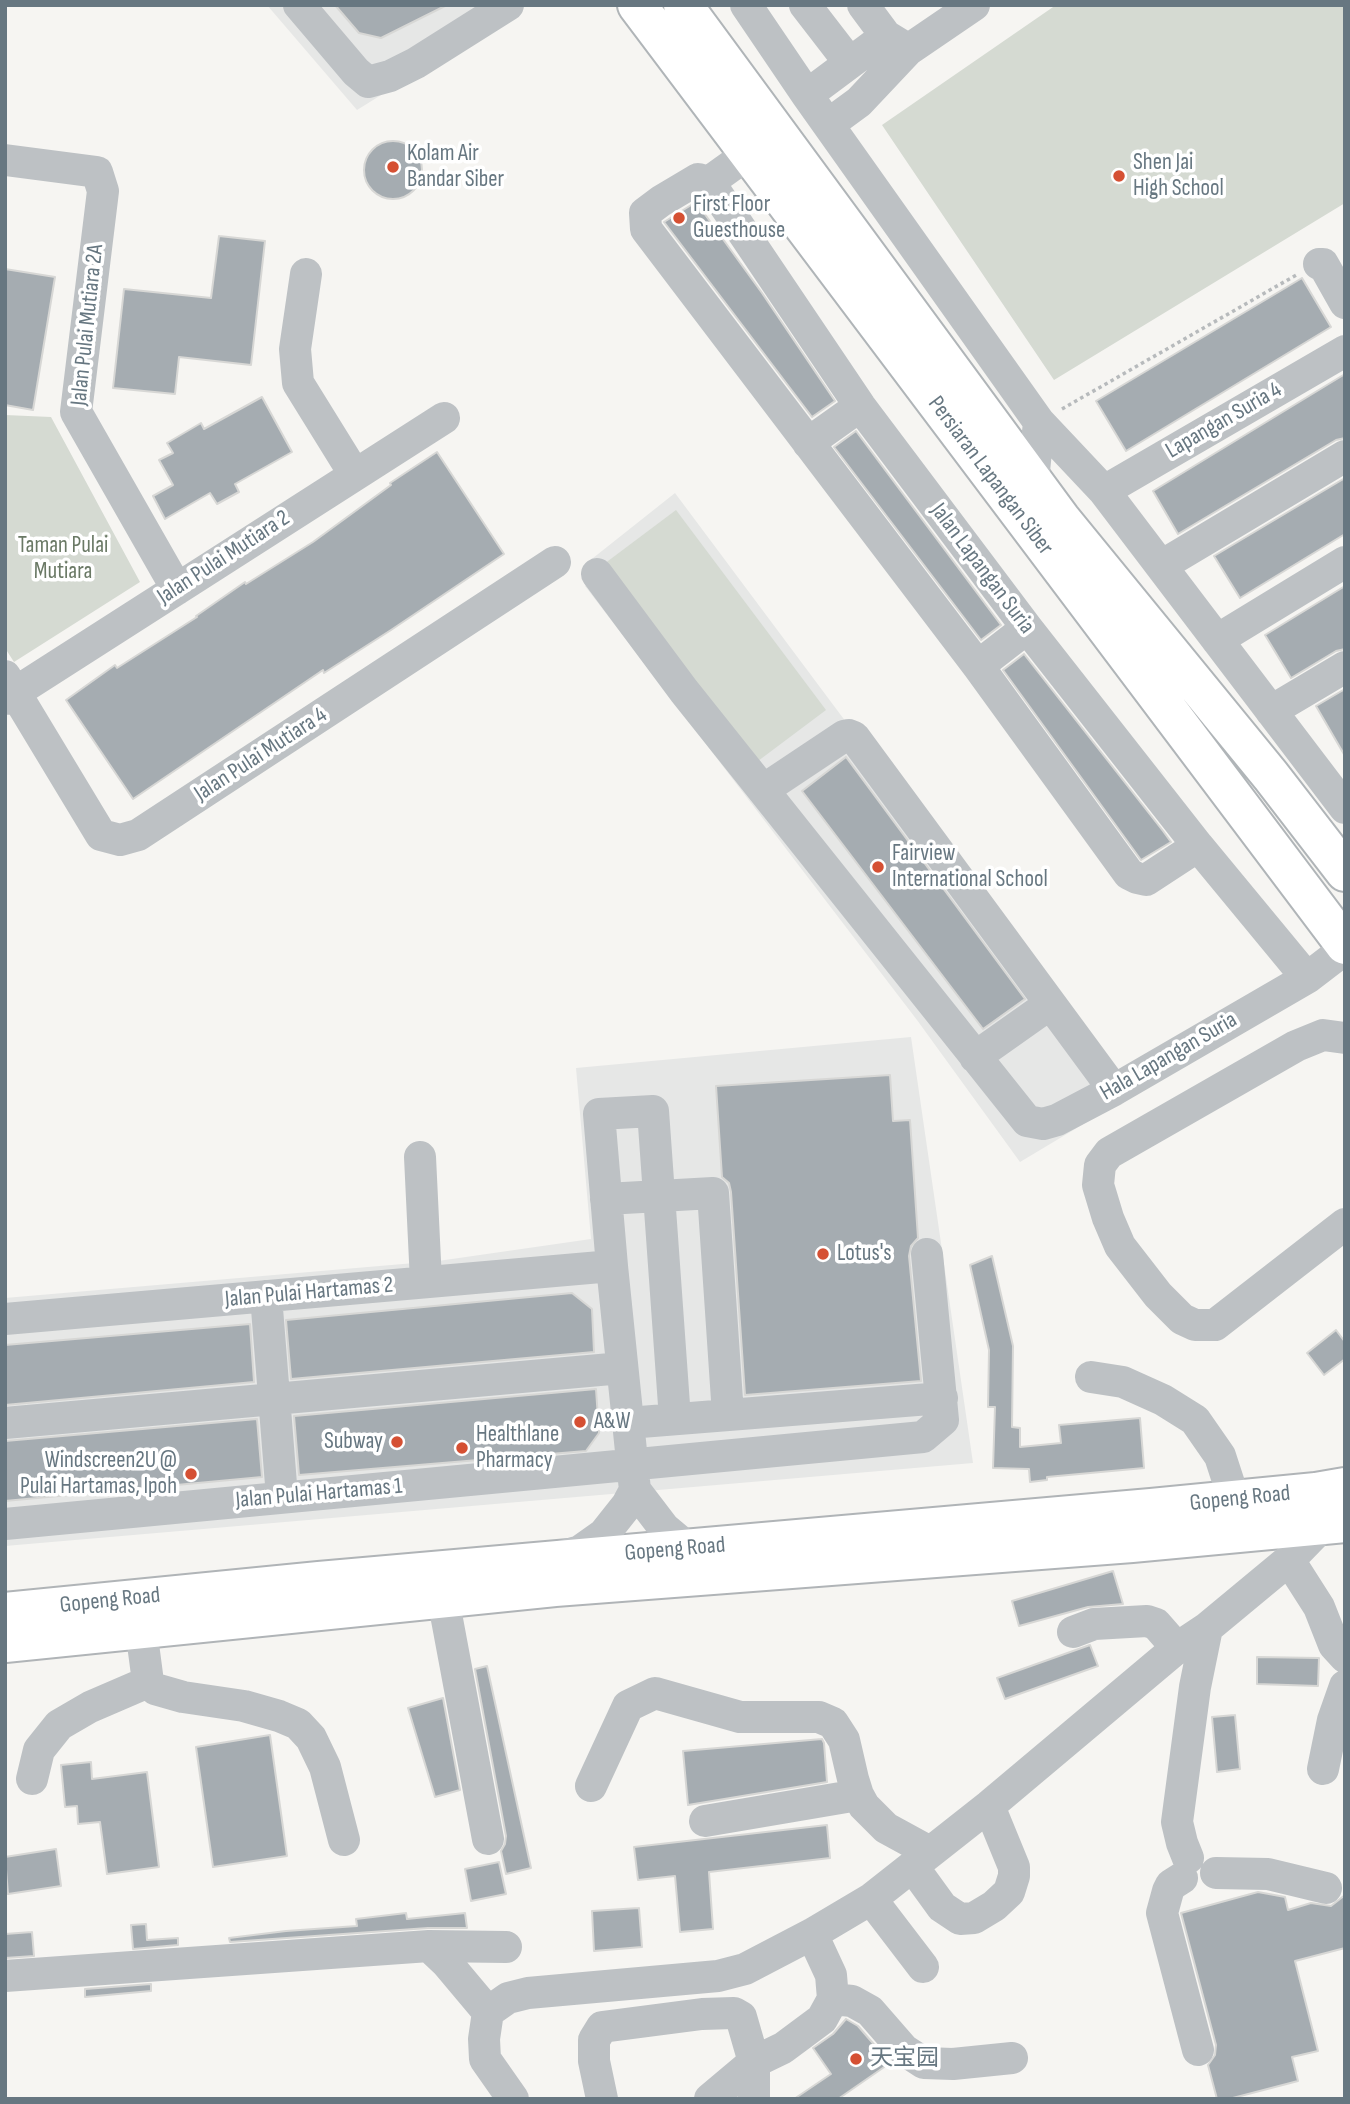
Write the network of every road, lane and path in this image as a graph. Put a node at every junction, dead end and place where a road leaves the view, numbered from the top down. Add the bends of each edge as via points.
1 (299, 5) edge
2 (508, 5) edge
3 (637, 5) edge
4 (683, 5) edge
5 (746, 5) edge
6 (805, 5) edge
7 (863, 5) edge
8 (974, 5) edge
9 (897, 43) junction
10 (849, 62) junction
11 (807, 95) junction
12 (829, 124) junction
13 (748, 154) junction
14 (5, 160) edge
15 (709, 182) junction
16 (1320, 264) joint
17 (306, 274) dead end
18 (1345, 303) edge
19 (1345, 351) edge
20 (860, 406) junction
21 (444, 418) dead end
22 (1039, 422) junction
23 (808, 443) junction
24 (1345, 456) edge
25 (355, 475) junction
26 (1033, 481) junction
27 (1104, 491) junction
28 (1050, 530) junction
29 (555, 562) dead end
30 (1345, 562) edge
31 (1161, 566) junction
32 (597, 574) dead end
33 (177, 589) junction
34 (1027, 628) junction
35 (1217, 640) junction
36 (978, 666) junction
37 (1345, 667) edge
38 (8, 689) edge
39 (1271, 711) junction
40 (1339, 788) edge
41 (763, 790) junction
42 (1198, 846) junction
43 (1345, 872) edge
44 (1345, 947) edge
45 (1307, 978) junction
46 (1051, 1004) junction
47 (1345, 1038) edge
48 (975, 1057) junction
49 (1114, 1090) junction
50 (420, 1157) dead end
51 (658, 1196) junction
52 (606, 1199) junction
53 (1345, 1224) edge
54 (927, 1254) dead end
55 (612, 1266) junction
56 (426, 1282) junction
57 (266, 1296) junction
58 (5, 1319) edge
59 (622, 1368) junction
60 (1091, 1377) dead end
61 (942, 1398) junction
62 (274, 1399) junction
63 (729, 1415) junction
64 (675, 1419) junction
65 (5, 1423) edge
66 (628, 1423) junction
67 (633, 1477) junction
68 (282, 1497) junction
69 (1234, 1499) junction
70 (1332, 1507) edge
71 (5, 1524) edge
72 (689, 1549) junction
73 (1289, 1560) junction
74 (551, 1561) junction
75 (182, 1594) junction
76 (443, 1598) junction
77 (5, 1599) edge
78 (5, 1612) edge
79 (1207, 1628) junction
80 (141, 1629) junction
81 (1073, 1632) dead end
82 (5, 1643) edge
83 (1177, 1648) junction
84 (1345, 1657) edge
85 (148, 1682) junction
86 (1345, 1686) edge
87 (1323, 1769) dead end
88 (32, 1779) dead end
89 (591, 1786) dead end
90 (858, 1795) junction
91 (989, 1806) junction
92 (705, 1821) dead end
93 (488, 1839) dead end
94 (344, 1840) dead end
95 (921, 1860) junction
96 (1185, 1868) junction
97 (1326, 1888) dead end
98 (871, 1899) junction
99 (812, 1934) junction
100 (429, 1946) junction
101 (506, 1947) dead end
102 (923, 1967) dead end
103 (5, 1976) edge
104 (833, 1999) junction
105 (488, 2012) junction
106 (1198, 2050) dead end
107 (1012, 2058) dead end
108 (754, 2062) junction
109 (513, 2099) edge
110 (602, 2099) edge
111 (710, 2099) edge
112 (754, 2099) edge

1 - 2 street via 368,82 416,63
3 - 13 main road, Persiaran Lapangan Siber
4 - 26 main road, Persiaran Lapangan Siber
5 - 11 street
6 - 10 street
7 - 9 street
8 - 9 street
9 - 10 street
9 - 12 street via 859,102
10 - 11 street
11 - 12 street
12 - 22 street
13 - 15 street
13 - 28 main road, Persiaran Lapangan Siber
14 - 33 street, Jalan Pulai Mutiara 2A via 97,172 103,191 76,412
15 - 20 street, Jalan Lapangan Suria
15 - 23 street via 698,179 661,201 645,213 646,229
16 - 18 street
16 - 22 path
17 - 25 street via 295,349 298,383
19 - 27 street, Lapangan Suria 4
20 - 23 street
20 - 34 street, Jalan Lapangan Suria
21 - 25 street, Jalan Pulai Mutiara 2
22 - 26 street
22 - 27 street
23 - 36 street
24 - 31 street
25 - 33 street, Jalan Pulai Mutiara 2
26 - 28 main road, Persiaran Lapangan Siber
27 - 31 street
28 - 43 main road, Persiaran Lapangan Siber via 1271,776
28 - 44 main road, Persiaran Lapangan Siber
29 - 38 street, Jalan Pulai Mutiara 4 via 138,835 120,841 101,835
30 - 35 street
31 - 35 street
32 - 41 street
33 - 38 street, Jalan Pulai Mutiara 2
34 - 36 street
34 - 42 street, Jalan Lapangan Suria
35 - 39 street
36 - 42 street via 1129,874 1146,880
37 - 39 street
39 - 40 street
41 - 46 street via 844,736 854,737
41 - 48 street
42 - 45 street, Jalan Lapangan Suria
44 - 45 street, Hala Lapangan Suria
45 - 49 street, Hala Lapangan Suria
46 - 48 street
46 - 49 street
47 - 53 street via 1323,1035 1296,1046 1109,1153 1100,1165 1098,1185 1120,1246 1158,1294 1182,1319 1195,1325 1215,1325
48 - 49 street, Hala Lapangan Suria via 1027,1121 1043,1124 1057,1120
50 - 56 street
51 - 52 street
51 - 52 street via 653,1111 599,1114
51 - 63 street via 713,1193
51 - 64 street
52 - 55 street
54 - 61 street
55 - 56 street, Jalan Pulai Hartamas 2
55 - 59 street
56 - 57 street, Jalan Pulai Hartamas 2
57 - 58 street, Jalan Pulai Hartamas 2
57 - 62 street
59 - 62 street
59 - 66 street
60 - 69 street via 1123,1382 1195,1420 1220,1456
61 - 63 street
61 - 67 street, Jalan Pulai Hartamas 1 via 943,1420 923,1437
62 - 65 street
62 - 68 street
63 - 64 street
64 - 66 street
66 - 67 street
67 - 68 street, Jalan Pulai Hartamas 1
67 - 72 street via 664,1528
67 - 74 street via 627,1505 604,1534 580,1551
68 - 71 street, Jalan Pulai Hartamas 1
69 - 70 main road, Gopeng Road
69 - 72 main road, Gopeng Road
70 - 73 street
70 - 76 main road, Gopeng Road
72 - 74 main road, Gopeng Road
73 - 79 street
73 - 84 street
74 - 75 main road, Gopeng Road
75 - 77 main road via 154,1585
75 - 78 main road, Gopeng Road
76 - 80 main road, Gopeng Road
76 - 93 street
79 - 83 street
79 - 96 street via 1177,1822
80 - 82 main road, Gopeng Road
80 - 85 street
81 - 83 street via 1094,1624 1147,1621 1156,1624
83 - 91 street
85 - 88 street via 59,1725 39,1750
85 - 94 street via 155,1689 183,1697 244,1706 298,1724 311,1738 325,1767
86 - 87 street
89 - 90 street via 628,1706 655,1693 740,1717 819,1717 833,1724 844,1740
90 - 92 street
90 - 95 street
91 - 95 street
91 - 95 street via 1014,1867 1009,1892 994,1906 974,1918 960,1919 942,1907
95 - 98 street
96 - 97 street via 1193,1889 1201,1889 1216,1872 1268,1874
96 - 106 street via 1171,1885 1162,1913
98 - 99 street
98 - 102 street
99 - 104 street via 831,1975
99 - 105 street via 745,1969 718,1976 528,1993 508,1998
100 - 101 street
100 - 103 street
100 - 105 street
104 - 107 street via 852,2001 870,2011 904,2050 924,2063
104 - 108 street via 822,2019 783,2049
105 - 109 street via 485,2059
108 - 110 street via 741,2017 734,2014 602,2027 593,2040
108 - 111 street
108 - 112 street

